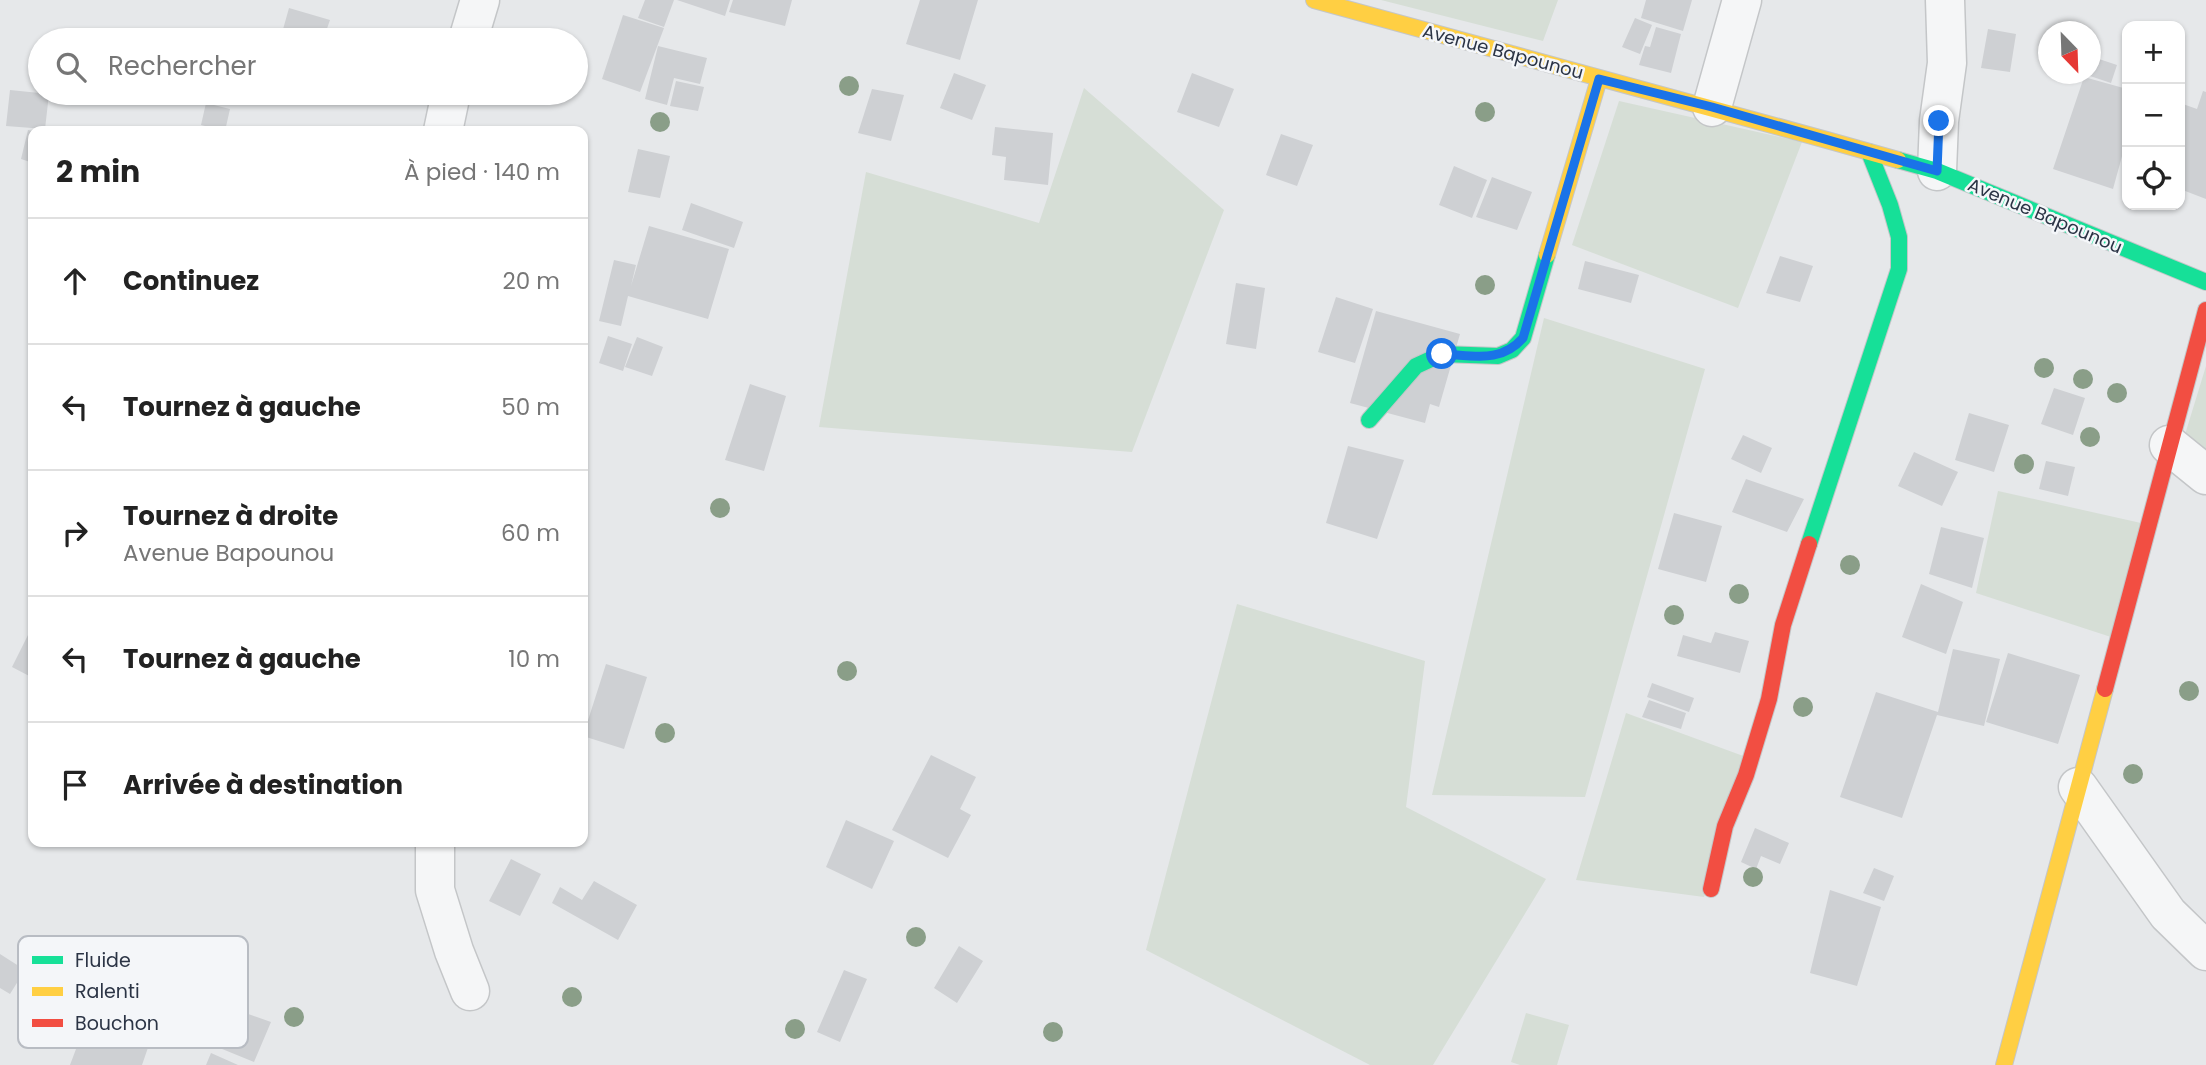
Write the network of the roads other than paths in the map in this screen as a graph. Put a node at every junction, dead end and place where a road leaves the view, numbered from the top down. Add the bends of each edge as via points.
1 (480, 0) edge
2 (1314, 0) edge
3 (1742, 0) edge
4 (1945, 0) edge
5 (472, 28) edge
6 (1599, 79) junction
7 (448, 105) edge
8 (1712, 107) junction
9 (444, 126) edge
10 (1869, 152) junction
11 (1937, 171) junction
12 (2206, 282) edge
13 (2206, 310) edge
14 (1369, 420) dead end
15 (2169, 445) junction
16 (2206, 475) edge
17 (2078, 787) junction
18 (435, 847) edge
19 (1711, 889) dead end
20 (2206, 951) edge
21 (470, 991) dead end
22 (2004, 1065) edge

1 - 5 street
2 - 6 street, Avenue Bapounou
3 - 8 street
4 - 11 street via 1947,63
6 - 8 street, Avenue Bapounou
6 - 14 street via 1523,338 1498,356 1442,354 1416,366
7 - 9 street
8 - 10 street, Avenue Bapounou
10 - 11 street, Avenue Bapounou
10 - 19 street via 1899,237 1899,269 1783,625 1769,699 1725,826
11 - 12 street, Avenue Bapounou
13 - 15 street
15 - 16 street
15 - 17 street
17 - 20 street via 2168,914
17 - 22 street
18 - 21 street via 435,890

